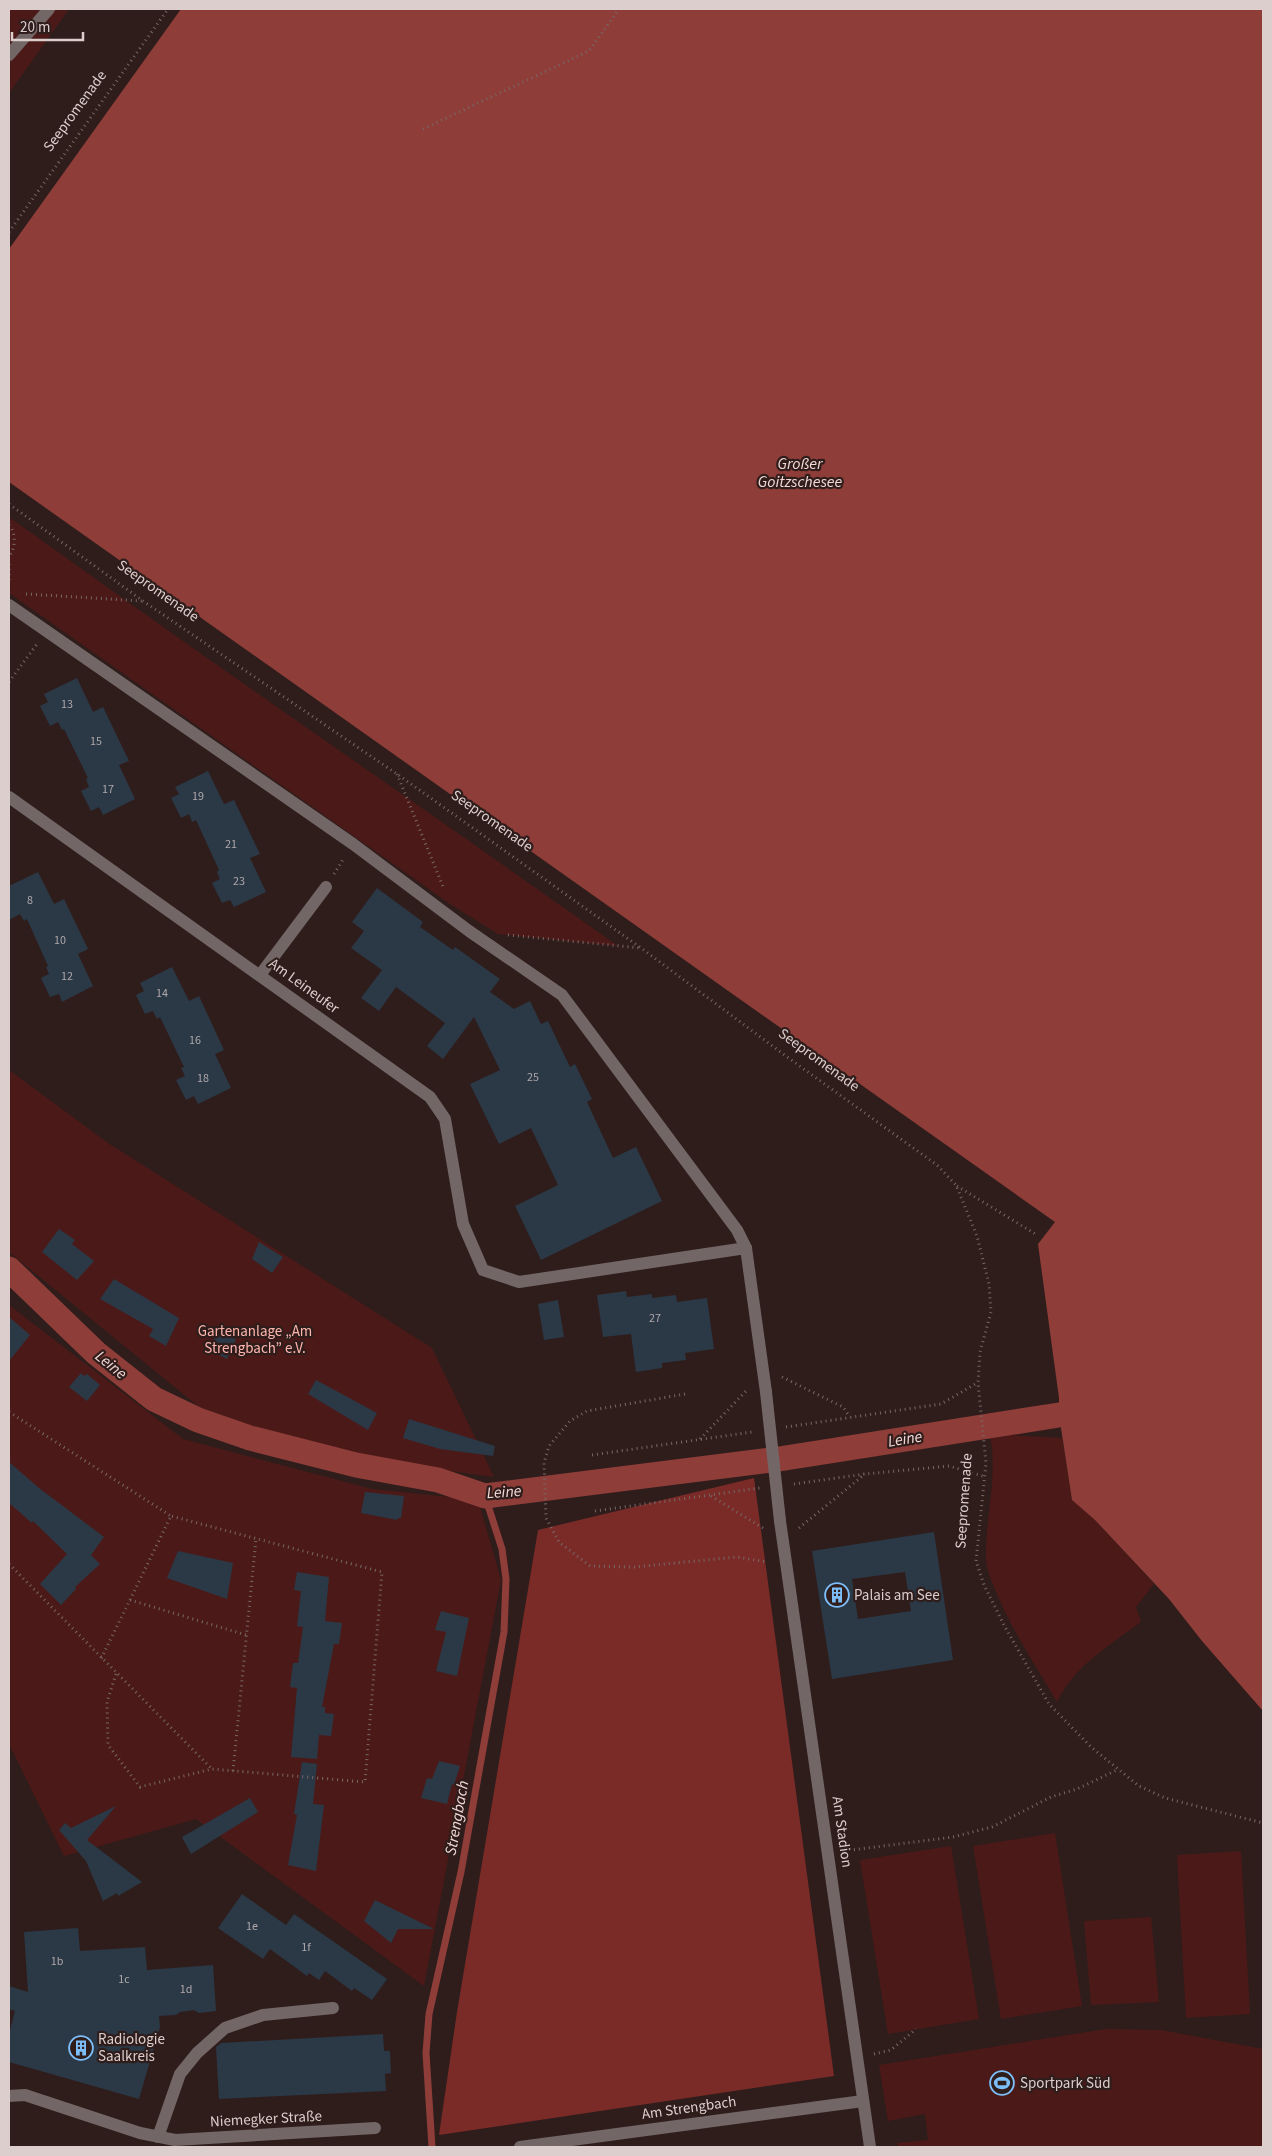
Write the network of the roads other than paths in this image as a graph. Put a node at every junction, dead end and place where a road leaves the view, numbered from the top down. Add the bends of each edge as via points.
1 (49, 9) edge
2 (9, 55) edge
3 (9, 605) edge
4 (9, 796) edge
5 (326, 887) road end
6 (260, 975) junction
7 (746, 1248) junction
8 (333, 2008) dead end
9 (9, 2096) edge
10 (863, 2101) junction
11 (376, 2128) dead end
12 (158, 2137) junction
13 (520, 2147) edge
14 (870, 2147) edge

1 - 2 street
3 - 7 street via 353,844 469,931 562,995 737,1230
4 - 6 street, Am Leineufer
5 - 6 street
6 - 7 street, Am Leineufer via 430,1097 445,1119 463,1224 483,1270 519,1282
7 - 10 street, Am Stadion, bridge via 786,1565
8 - 12 street via 262,2015 225,2028 197,2053 180,2074
9 - 12 street, Niemegker Straße via 25,2096
10 - 13 street, Am Strengbach
10 - 14 street, Am Stadion
11 - 12 street, Niemegker Straße via 175,2140

